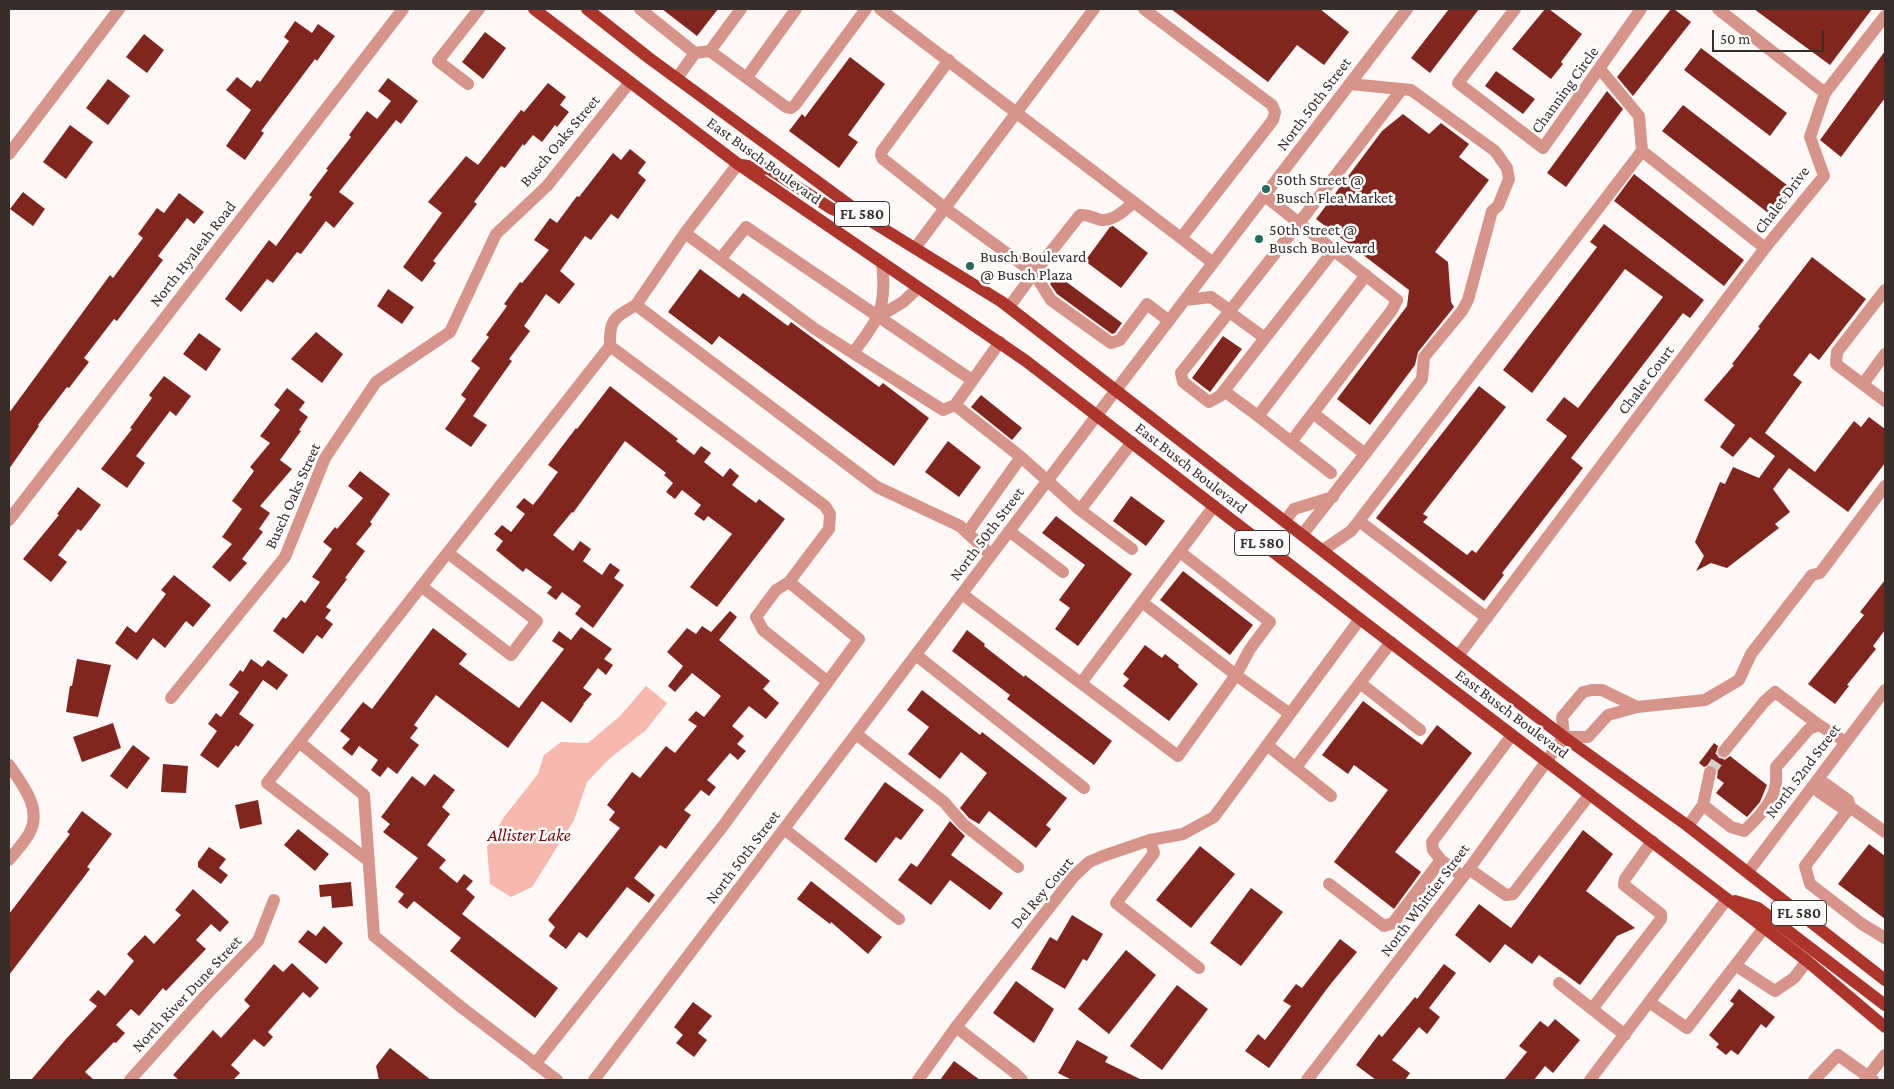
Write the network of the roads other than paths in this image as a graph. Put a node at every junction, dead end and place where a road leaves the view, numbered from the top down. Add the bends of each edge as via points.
1 (119, 9) edge
2 (403, 9) edge
3 (479, 9) edge
4 (534, 9) edge
5 (587, 9) edge
6 (640, 9) edge
7 (741, 9) edge
8 (796, 9) edge
9 (866, 9) edge
10 (880, 9) edge
11 (1094, 9) edge
12 (1144, 9) edge
13 (1407, 9) edge
14 (1515, 9) edge
15 (1641, 9) edge
16 (1718, 9) edge
17 (1885, 16) edge
18 (710, 51) junction
19 (695, 52) junction
20 (949, 60) junction
21 (1600, 70) junction
22 (747, 77) junction
23 (677, 78) junction
24 (630, 82) junction
25 (468, 84) dead end
26 (1350, 84) junction
27 (1402, 89) junction
28 (1825, 93) junction
29 (1017, 112) junction
30 (1642, 151) junction
31 (9, 154) edge
32 (738, 164) junction
33 (1265, 196) junction
34 (1134, 202) junction
35 (945, 208) junction
36 (1299, 222) junction
37 (874, 223) junction
38 (685, 232) junction
39 (1181, 238) junction
40 (915, 248) junction
41 (1766, 248) junction
42 (1334, 250) junction
43 (721, 258) junction
44 (882, 263) junction
45 (1213, 263) junction
46 (1034, 274) junction
47 (1366, 275) junction
48 (918, 288) junction
49 (1885, 290) edge
50 (1185, 300) junction
51 (636, 305) junction
52 (1009, 307) junction
53 (1229, 312) junction
54 (878, 317) junction
55 (1169, 321) junction
56 (1265, 338) junction
57 (1000, 342) junction
58 (610, 346) junction
59 (854, 353) junction
60 (1885, 354) edge
61 (972, 380) junction
62 (1863, 384) junction
63 (1116, 390) junction
64 (1224, 391) junction
65 (1885, 401) edge
66 (955, 405) junction
67 (1313, 412) junction
68 (1097, 415) junction
69 (1258, 416) junction
70 (1132, 442) junction
71 (1292, 442) junction
72 (1365, 454) junction
73 (1021, 457) junction
74 (1331, 473) dead end
75 (1047, 482) junction
76 (1885, 486) edge
77 (1332, 497) junction
78 (1214, 506) junction
79 (1080, 510) junction
80 (9, 520) edge
81 (1284, 521) junction
82 (1359, 521) junction
83 (1009, 531) junction
84 (967, 533) junction
85 (1302, 535) junction
86 (1132, 549) dead end
87 (1323, 550) junction
88 (1180, 552) junction
89 (448, 553) junction
90 (991, 555) junction
91 (1063, 572) dead end
92 (790, 582) junction
93 (421, 586) junction
94 (962, 594) junction
95 (1142, 602) junction
96 (1487, 618) junction
97 (1360, 619) junction
98 (1391, 642) junction
99 (916, 655) junction
100 (1458, 656) junction
101 (1236, 675) junction
102 (828, 682) junction
103 (1081, 683) junction
104 (1360, 683) junction
105 (1885, 690) edge
106 (171, 698) dead end
107 (1637, 707) junction
108 (1290, 714) junction
109 (1819, 725) junction
110 (1420, 730) dead end
111 (856, 734) junction
112 (1512, 735) junction
113 (1564, 737) junction
114 (299, 742) junction
115 (1846, 742) junction
116 (1267, 745) junction
117 (1724, 751) tunnel mouth
118 (1547, 762) junction
119 (9, 765) edge
120 (1296, 768) junction
121 (1710, 772) tunnel mouth
122 (1817, 785) junction
123 (1084, 788) dead end
124 (1590, 794) junction
125 (1331, 796) dead end
126 (1703, 805) junction
127 (1850, 807) junction
128 (1688, 826) junction
129 (784, 829) junction
130 (1885, 832) edge
131 (1150, 840) junction
132 (1652, 841) junction
133 (9, 860) edge
134 (1442, 860) junction
135 (369, 861) junction
136 (1018, 867) dead end
137 (1748, 872) junction
138 (1466, 873) junction
139 (1329, 884) dead end
140 (1728, 899) junction
141 (274, 900) dead end
142 (900, 919) dead end
143 (1764, 928) junction
144 (1885, 938) edge
145 (1807, 961) junction
146 (1735, 965) junction
147 (1199, 968) dead end
148 (1885, 980) edge
149 (1559, 983) dead end
150 (1649, 1002) junction
151 (1885, 1005) edge
152 (1592, 1009) junction
153 (956, 1027) junction
154 (1885, 1027) edge
155 (1625, 1035) junction
156 (1885, 1055) edge
157 (535, 1064) junction
158 (1869, 1079) edge
159 (130, 1080) edge
160 (557, 1080) edge
161 (594, 1080) edge
162 (918, 1080) edge
163 (1022, 1080) edge
164 (1307, 1080) edge
165 (1590, 1080) edge
166 (1814, 1080) edge

1 - 31 street
2 - 80 street, North Hyaleah Road
3 - 25 street via 438,61
4 - 24 main road, East Busch Boulevard / FL 580
5 - 23 main road, East Busch Boulevard / FL 580
6 - 19 street
7 - 18 street
8 - 22 street
9 - 22 street via 791,108
10 - 20 street
11 - 29 street
12 - 39 street via 1272,106 1275,112 1273,120
13 - 26 street, North 50th Street
14 - 21 street, Channing Circle via 1458,83 1543,148
15 - 21 street, Channing Circle
16 - 28 street
17 - 28 street, Chalet Drive
18 - 19 street
18 - 22 street
19 - 23 street
20 - 29 street
20 - 35 street via 881,155
21 - 30 street via 1639,116
23 - 37 main road, East Busch Boulevard / FL 580
24 - 32 main road, East Busch Boulevard / FL 580
24 - 106 street, Busch Oaks Street via 547,186 496,234 450,332 376,382 325,458 285,557
26 - 27 street
26 - 33 street, North 50th Street
27 - 36 street
27 - 72 street via 1411,90 1495,151 1507,168 1508,180 1498,206 1492,212 1468,300 1424,357 1422,379
28 - 41 street, Chalet Drive via 1810,137 1824,176
29 - 34 street
29 - 35 street
30 - 41 street
30 - 82 street
32 - 37 main road via 769,169 832,209
32 - 38 street
32 - 44 main road, East Busch Boulevard / FL 580
33 - 36 street
33 - 45 street, North 50th Street
34 - 39 street
34 - 46 street via 1114,217 1102,220 1088,214 1080,215
35 - 40 street
35 - 46 street
36 - 42 street
36 - 53 street
37 - 40 main road, East Busch Boulevard / FL 580
38 - 43 street
38 - 51 street
39 - 45 street
40 - 52 main road, East Busch Boulevard / FL 580
41 - 96 street, Chalet Court
42 - 47 street
42 - 56 street
43 - 54 street via 746,227
43 - 59 street via 815,329
44 - 48 main road, East Busch Boulevard / FL 580
44 - 54 street via 883,294
45 - 50 street, North 50th Street
46 - 52 street
46 - 55 street via 1051,300 1111,343 1120,340 1147,304
47 - 67 street via 1397,300
47 - 69 street
48 - 54 street via 903,302
48 - 57 main road, East Busch Boulevard / FL 580
49 - 62 street via 1837,352 1836,364
50 - 53 street via 1211,297
50 - 55 street, North 50th Street
51 - 58 street via 618,316 609,328
51 - 84 street via 877,486 960,526
52 - 63 main road, East Busch Boulevard / FL 580
53 - 56 street
53 - 64 street via 1181,373 1183,382 1209,402
54 - 59 street
54 - 61 street
55 - 63 street, North 50th Street
56 - 64 street
57 - 61 street
57 - 68 main road, East Busch Boulevard / FL 580
58 - 89 street
58 - 92 street via 825,506 830,514 829,529
59 - 66 street via 943,410
60 - 62 street
61 - 66 street
62 - 65 street
63 - 68 street, North 50th Street
63 - 81 main road, East Busch Boulevard / FL 580
64 - 69 street
66 - 73 street
67 - 71 street
67 - 72 street
68 - 70 main road, East Busch Boulevard / FL 580
68 - 75 street, North 50th Street
69 - 71 street
70 - 78 main road, East Busch Boulevard / FL 580
70 - 79 street
71 - 74 street
72 - 77 street
73 - 75 street
73 - 84 street
75 - 79 street
75 - 83 street, North 50th Street
76 - 107 street via 1820,573 1812,575 1751,654 1739,680 1705,700
77 - 81 street via 1294,509
77 - 85 street
78 - 88 street
78 - 97 main road, East Busch Boulevard / FL 580
79 - 86 street
81 - 85 main road, East Busch Boulevard / FL 580
82 - 87 street via 1351,531
82 - 96 street
83 - 90 street, North 50th Street
83 - 91 street
84 - 90 street
85 - 87 main road, East Busch Boulevard / FL 580
87 - 100 main road, East Busch Boulevard / FL 580
88 - 95 street
88 - 101 street via 1270,622
89 - 93 street
89 - 93 street via 537,621 511,655
90 - 94 street, North 50th Street
92 - 102 street via 859,639
92 - 102 street via 776,590 756,617 764,630
93 - 114 street
94 - 99 street, North 50th Street
94 - 103 street
95 - 101 street
95 - 103 street
96 - 100 street, Chalet Court
97 - 98 main road, East Busch Boulevard / FL 580
97 - 108 street, Del Rey Court
98 - 104 street
98 - 112 main road, East Busch Boulevard / FL 580
99 - 111 street, North 50th Street
99 - 123 street
100 - 113 main road, East Busch Boulevard / FL 580
101 - 103 street via 1178,756
101 - 108 street
102 - 157 street via 723,826
104 - 110 street
104 - 120 street
105 - 115 street, North 52nd Street
107 - 113 street via 1608,715 1588,737
107 - 113 street via 1602,690 1583,692 1562,717
108 - 116 street, Del Rey Court
109 - 115 street
109 - 117 street via 1775,692
109 - 126 street via 1810,729 1776,767 1776,787 1772,798 1744,830 1731,827
111 - 129 street, North 50th Street
111 - 136 street via 944,802 963,824
112 - 118 main road, East Busch Boulevard / FL 580
112 - 134 street via 1432,842 1433,850
113 - 118 street, North Whittier Street
113 - 128 main road, East Busch Boulevard / FL 580
114 - 135 street via 364,795
114 - 135 street via 267,783
115 - 122 street, North 52nd Street
116 - 120 street
116 - 131 street, Del Rey Court via 1214,817 1183,834
118 - 124 main road, East Busch Boulevard / FL 580
118 - 138 street, North Whittier Street
119 - 133 street via 26,790 34,818 30,832
120 - 125 street
121 - 126 street
122 - 127 street via 1820,792 1841,807
122 - 137 street, North 52nd Street
124 - 132 main road, East Busch Boulevard / FL 580
124 - 138 street via 1513,894 1506,895
126 - 128 street
127 - 130 street
127 - 144 street via 1805,866 1810,884
128 - 137 main road, East Busch Boulevard / FL 580
129 - 142 street
129 - 161 street, North 50th Street
131 - 147 street via 1154,854 1116,903
131 - 153 street, Del Rey Court via 1089,862 1074,876
132 - 140 main road, East Busch Boulevard / FL 580
132 - 152 street via 1624,885 1661,914 1662,919
134 - 138 street
134 - 139 street via 1388,926
135 - 157 street via 374,936
137 - 148 main road, East Busch Boulevard / FL 580
138 - 164 street, North Whittier Street
140 - 143 main road, East Busch Boulevard / FL 580
140 - 150 street
140 - 151 main road via 1758,908
141 - 159 street, North River Dune Street via 258,941
143 - 145 main road, East Busch Boulevard / FL 580
143 - 146 street
145 - 146 street via 1794,978 1775,991
145 - 154 main road, East Busch Boulevard / FL 580
146 - 150 street via 1687,1028
149 - 152 street
150 - 155 street
152 - 155 street
153 - 162 street, Del Rey Court
153 - 163 street
155 - 165 street
156 - 158 street
157 - 160 street
158 - 166 street via 1838,1055

